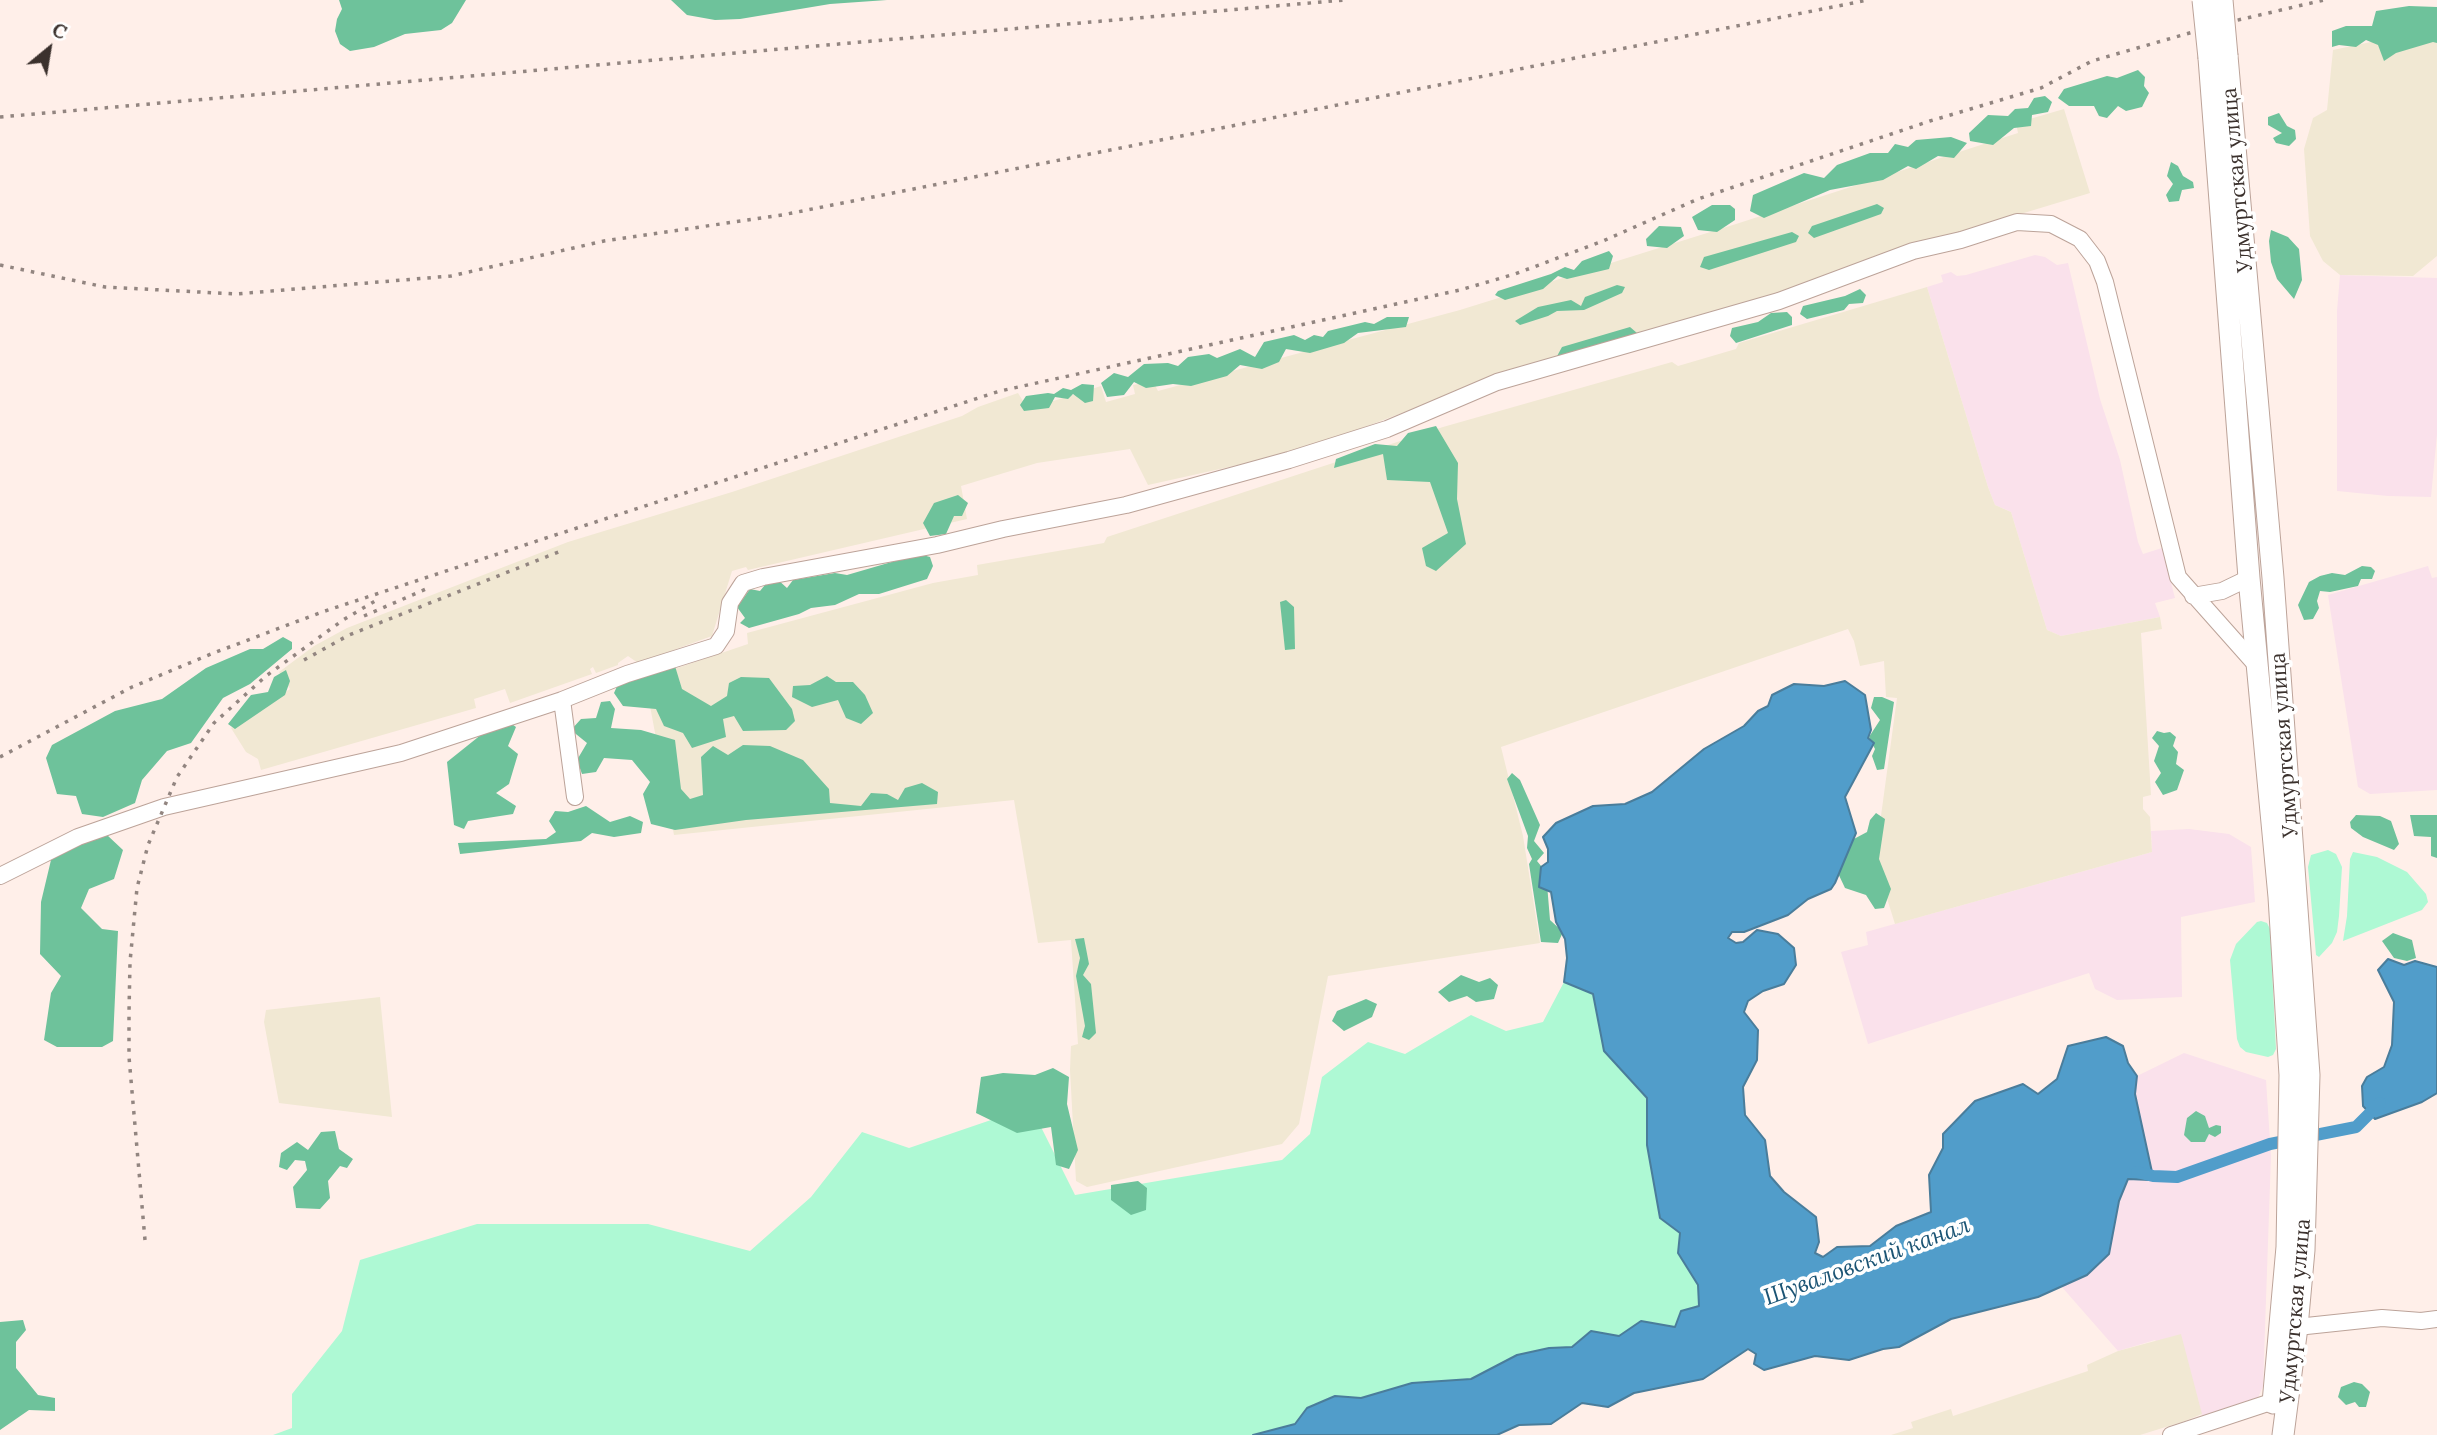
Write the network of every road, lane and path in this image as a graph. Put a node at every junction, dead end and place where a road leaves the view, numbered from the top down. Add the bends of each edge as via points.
1 (2203, 0) edge
2 (2222, 0) edge
3 (2218, 57) junction
4 (2249, 578) junction
5 (2193, 596) junction
6 (2257, 666) junction
7 (562, 700) junction
8 (575, 797) dead end
9 (0, 876) edge
10 (2300, 1112) junction
11 (2299, 1159) junction
12 (2437, 1319) edge
13 (2297, 1327) junction
14 (2274, 1401) junction
15 (2171, 1435) edge
16 (2269, 1435) edge
17 (2283, 1435) edge

1 - 3 main road, bridge
2 - 3 main road, bridge
3 - 4 main road, Удмуртская улица
3 - 10 main road, Удмуртская улица via 2273,578 2309,1075
4 - 5 street via 2222,591
4 - 6 main road, Удмуртская улица
5 - 6 street
5 - 7 street via 2178,577 2097,261 2080,239 2051,224 2017,222 1913,251 1779,301 1497,382 1387,429 1289,460 1126,505 743,583 730,603 726,631 716,646
6 - 10 main road, Удмуртская улица
7 - 8 street
7 - 9 street via 401,753 164,807 78,838
10 - 11 main road, Удмуртская улица
11 - 13 main road, Удмуртская улица via 2304,1250
11 - 14 main road, Удмуртская улица
12 - 13 street via 2382,1318
13 - 17 main road, Удмуртская улица
14 - 15 street
14 - 16 main road, Удмуртская улица

